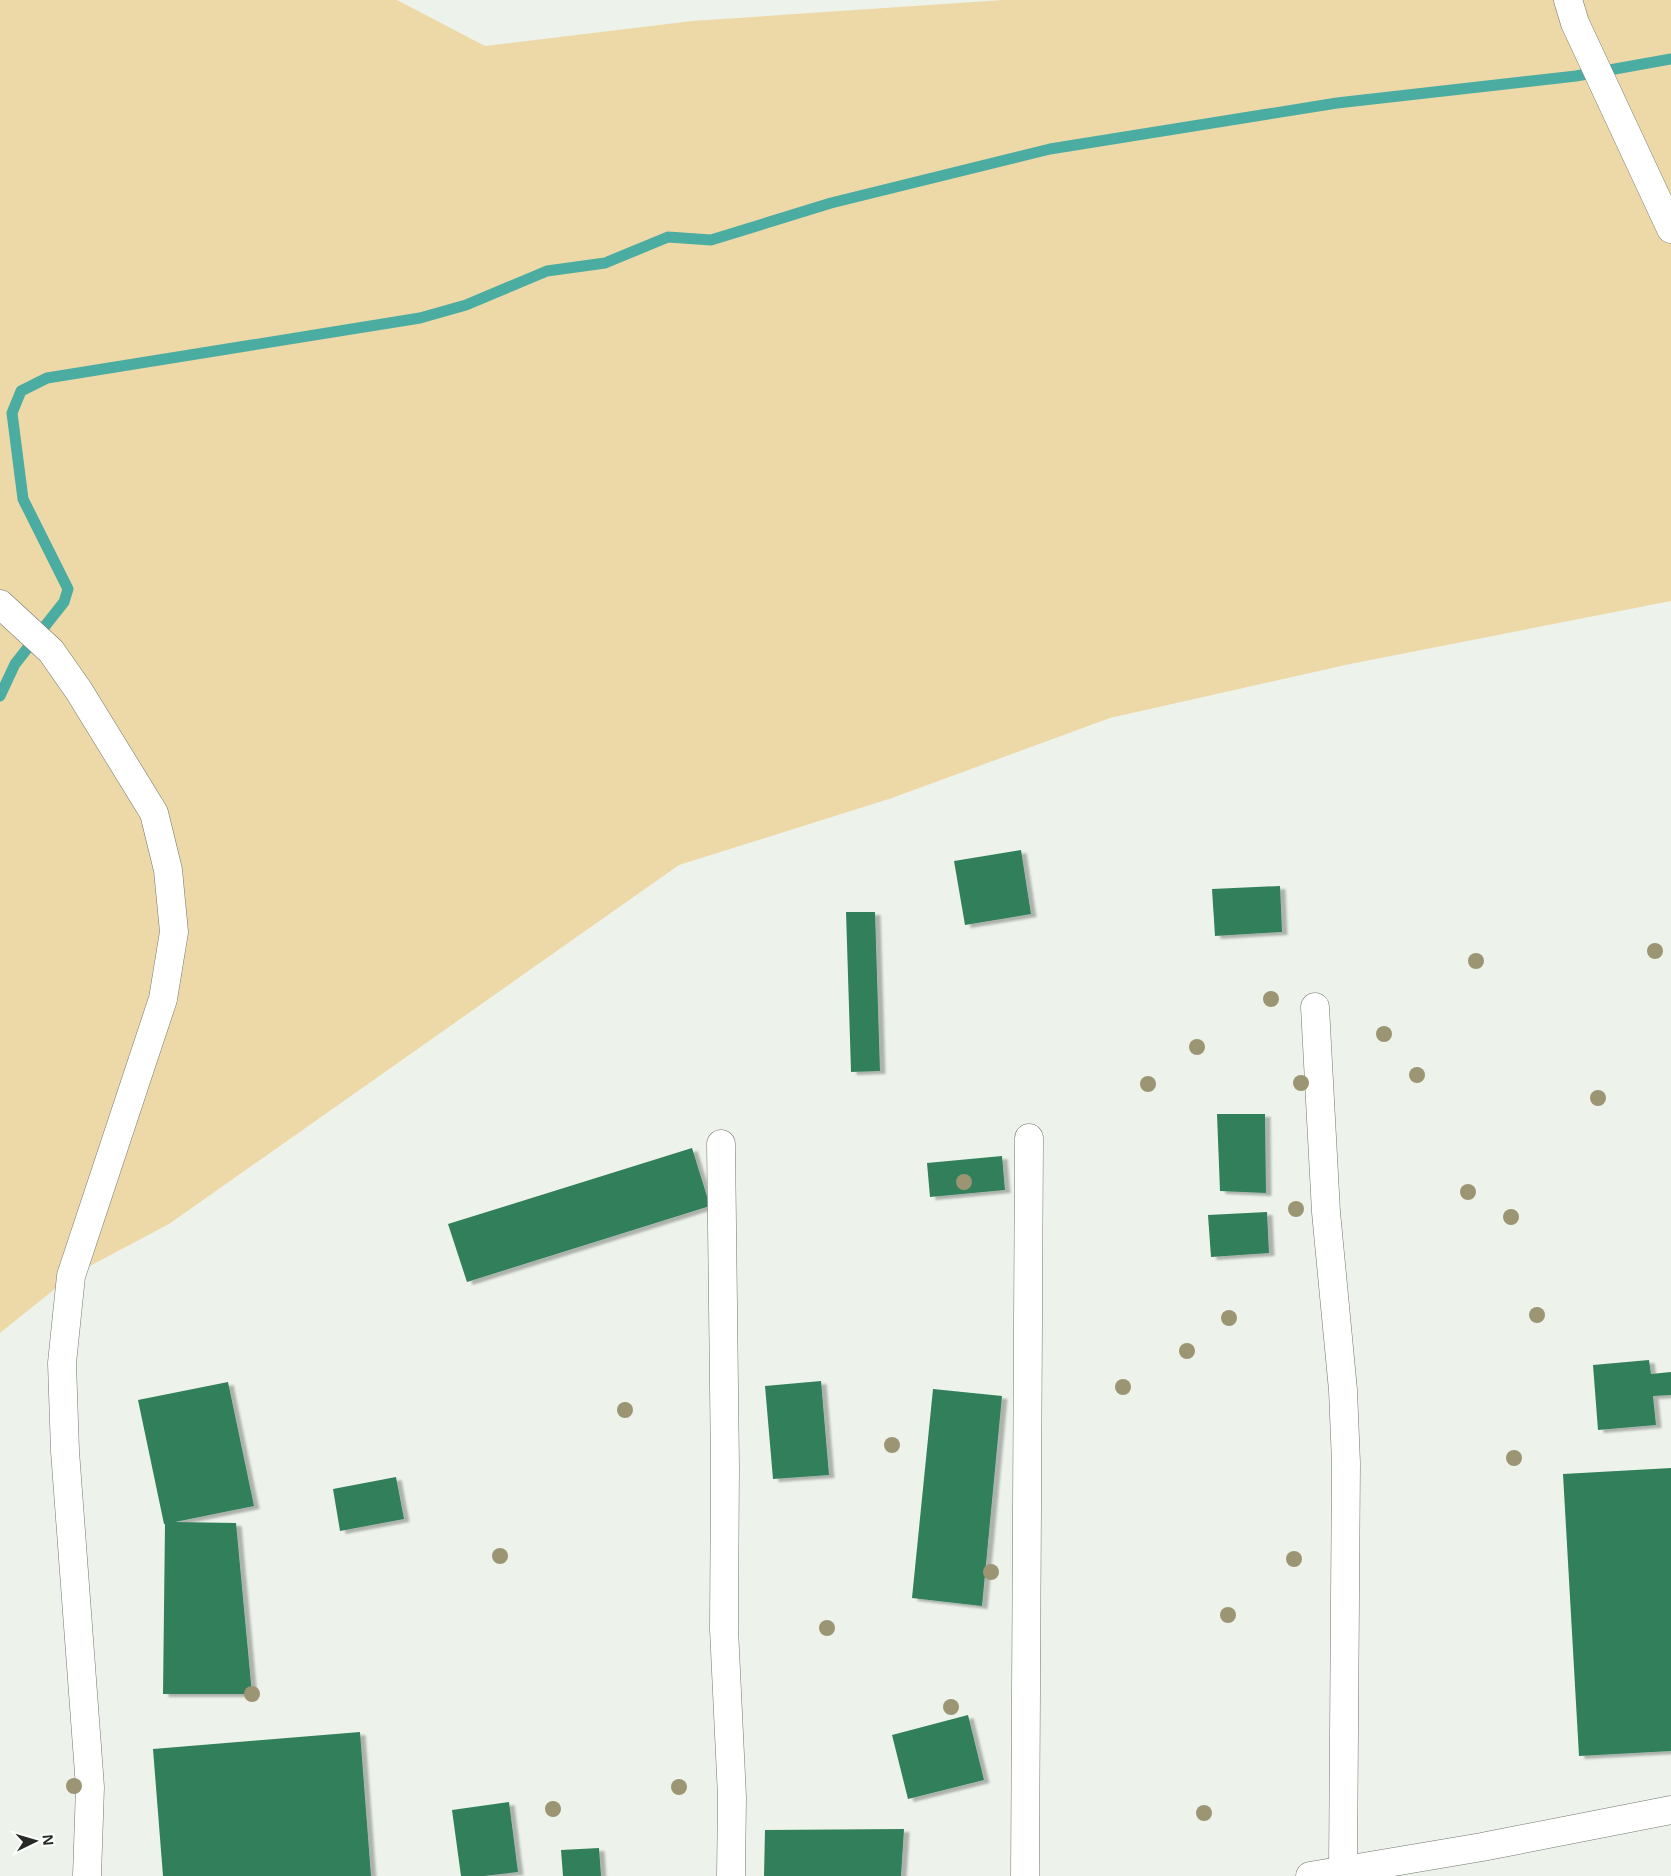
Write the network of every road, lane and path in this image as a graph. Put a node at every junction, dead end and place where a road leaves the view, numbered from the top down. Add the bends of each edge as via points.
1 (1568, 0) edge
2 (1671, 228) edge
3 (0, 604) edge
4 (1315, 1007) dead end
5 (1029, 1138) dead end
6 (721, 1144) dead end
7 (1671, 1810) edge
8 (1343, 1870) junction
9 (87, 1876) edge
10 (730, 1876) edge
11 (1024, 1876) edge
12 (1310, 1876) edge

1 - 2 street via 1575,23
3 - 9 street via 51,651 154,813 168,870 174,932 163,999 71,1276 62,1363 64,1451 90,1787
4 - 8 street via 1326,1212 1343,1390 1346,1462
5 - 11 street
6 - 10 street via 724,1629 732,1797
7 - 8 street
8 - 12 street

